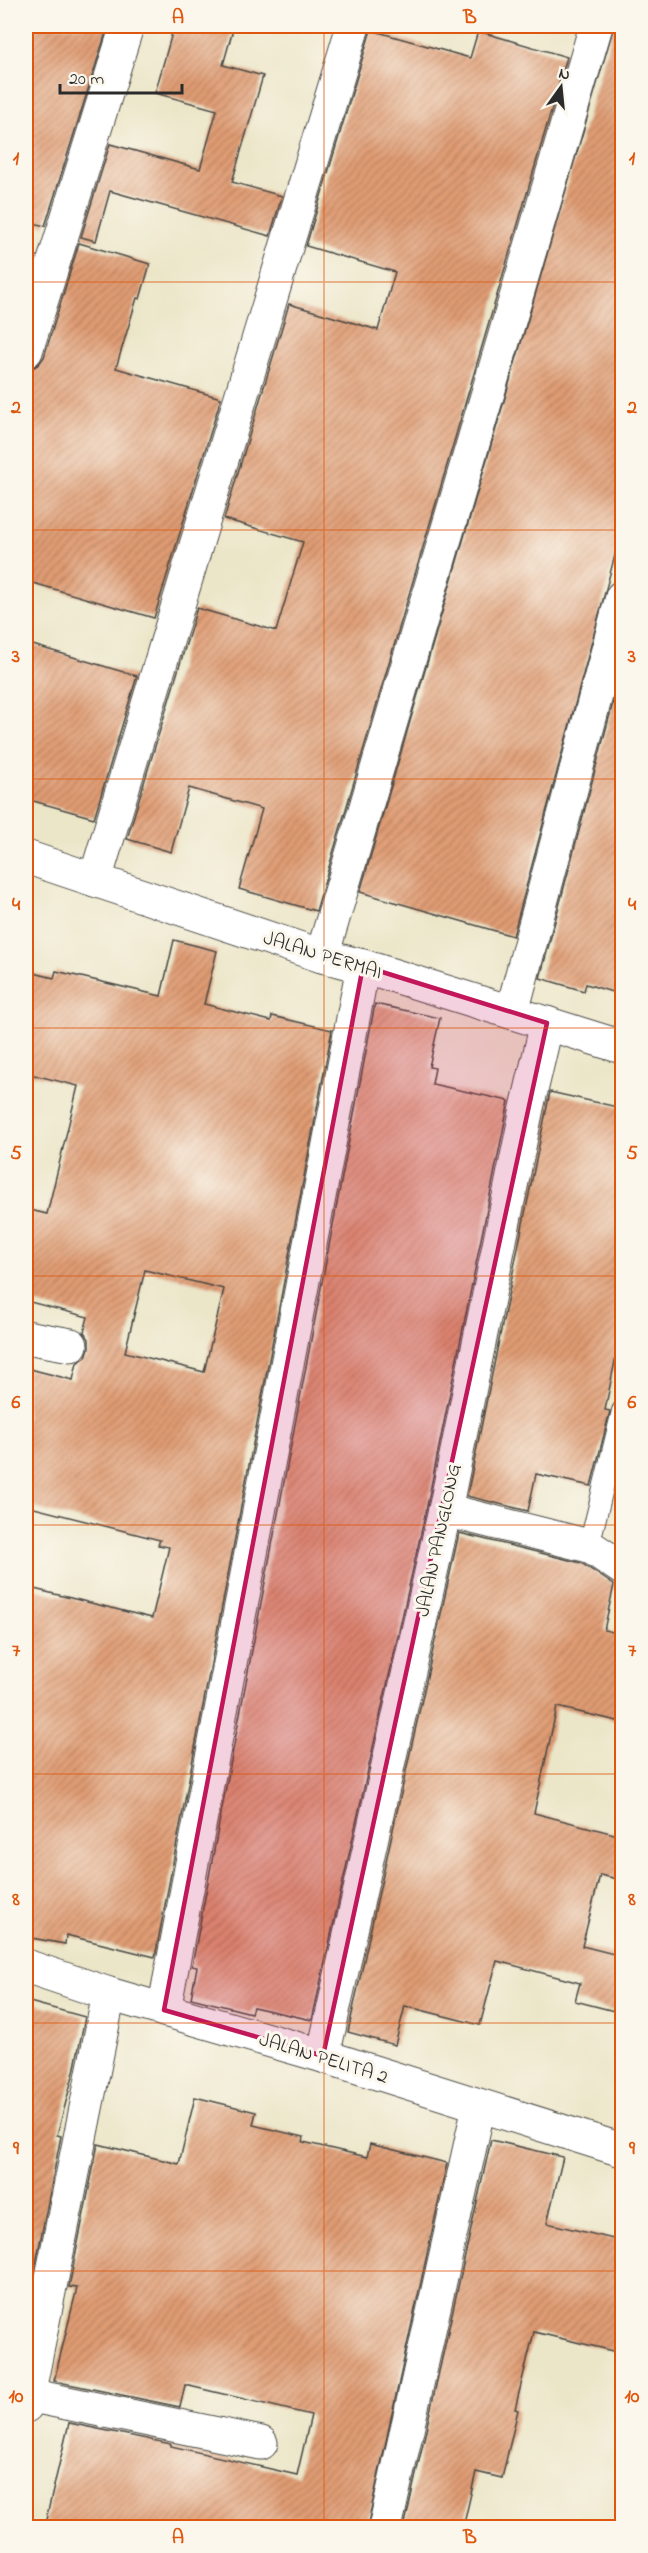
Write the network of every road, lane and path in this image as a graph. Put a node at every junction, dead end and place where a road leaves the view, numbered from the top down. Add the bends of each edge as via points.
1 (127, 26) edge
2 (353, 26) edge
3 (596, 26) edge
4 (26, 351) edge
5 (622, 597) edge
6 (26, 857) edge
7 (95, 880) junction
8 (322, 956) junction
9 (363, 966) junction
10 (512, 1012) junction
11 (547, 1023) junction
12 (622, 1047) edge
13 (26, 1337) edge
14 (71, 1345) dead end
15 (622, 1411) edge
16 (444, 1510) junction
17 (589, 1546) junction
18 (622, 1568) edge
19 (26, 1966) edge
20 (109, 1994) junction
21 (164, 2010) junction
22 (323, 2056) junction
23 (479, 2106) junction
24 (621, 2141) edge
25 (27, 2401) edge
26 (261, 2443) dead end
27 (385, 2528) edge

1 - 4 street
2 - 7 street
3 - 8 street
5 - 10 street
6 - 7 street, JALAN PERMAI
7 - 8 street, JALAN PERMAI
8 - 9 street, JALAN PERMAI
9 - 10 street, JALAN PERMAI
9 - 21 street
10 - 11 street, JALAN PERMAI
11 - 12 street, JALAN PERMAI
11 - 16 street, JALAN PANGLONG
13 - 14 street
15 - 17 lane
16 - 17 street
16 - 22 street, JALAN PANGLONG
17 - 18 street
19 - 20 street, JALAN PELITA 2
20 - 21 street, JALAN PELITA 2
20 - 25 street
21 - 22 street, JALAN PELITA 2
22 - 23 street, JALAN PELITA 2
23 - 24 street, JALAN PELITA 2
23 - 27 street
25 - 26 street

